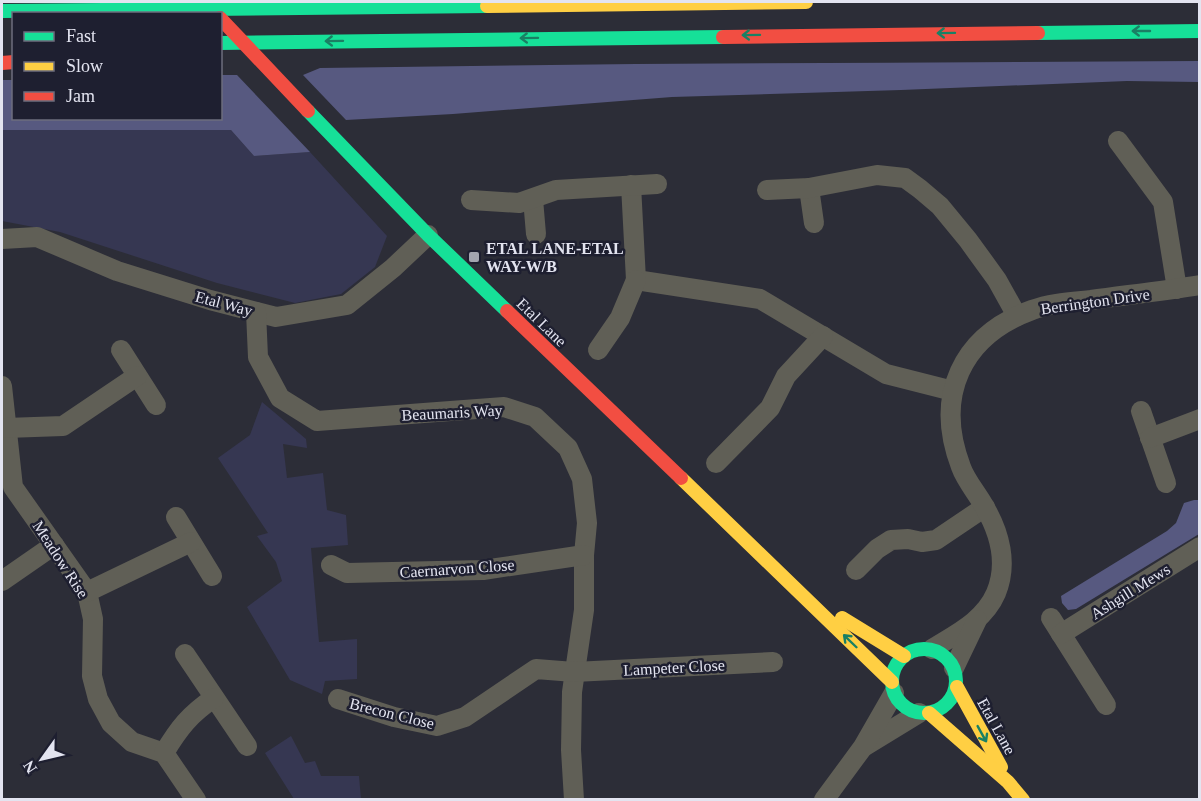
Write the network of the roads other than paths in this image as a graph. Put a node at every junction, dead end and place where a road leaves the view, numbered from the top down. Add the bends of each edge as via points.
1 (63, 2) edge
2 (806, 2) edge
3 (130, 9) junction
4 (2, 11) edge
5 (222, 20) edge
6 (1200, 31) edge
7 (222, 43) edge
8 (1118, 141) dead end
9 (657, 184) dead end
10 (631, 185) junction
11 (809, 188) junction
12 (767, 190) dead end
13 (533, 199) junction
14 (471, 200) dead end
15 (814, 223) dead end
16 (536, 234) dead end
17 (428, 235) junction
18 (2, 239) edge
19 (636, 280) junction
20 (1200, 285) edge
21 (1177, 289) junction
22 (256, 312) junction
23 (1017, 316) junction
24 (823, 336) junction
25 (121, 350) dead end
26 (598, 350) dead end
27 (137, 376) junction
28 (2, 386) edge
29 (953, 391) junction
30 (156, 405) dead end
31 (1141, 411) dead end
32 (1200, 419) edge
33 (6, 428) junction
34 (1150, 438) junction
35 (716, 463) dead end
36 (1166, 483) dead end
37 (985, 507) junction
38 (176, 517) dead end
39 (191, 542) junction
40 (54, 545) junction
41 (1200, 547) edge
42 (584, 555) junction
43 (331, 565) dead end
44 (856, 570) dead end
45 (212, 576) dead end
46 (2, 581) edge
47 (798, 590) junction
48 (87, 592) junction
49 (977, 620) junction
50 (932, 649) junction
51 (185, 654) dead end
52 (904, 656) junction
53 (773, 662) dead end
54 (574, 672) junction
55 (955, 677) junction
56 (893, 688) junction
57 (214, 698) junction
58 (338, 699) dead end
59 (1106, 705) dead end
60 (924, 713) junction
61 (247, 746) dead end
62 (863, 747) junction
63 (164, 753) junction
64 (1008, 782) junction
65 (196, 800) edge
66 (574, 800) edge
67 (824, 800) edge
68 (1023, 800) edge

1 - 3 main road
2 - 3 main road
3 - 4 main road
5 - 17 main road, Etal Lane, bridge
6 -> 7 main road
8 - 21 street via 1163,202
9 - 10 street
10 - 13 street via 556,190
10 - 19 street
11 - 12 street
11 - 15 street
11 - 23 street via 877,175 905,178 940,206 968,240
13 - 14 street via 519,203
13 - 16 street
17 - 22 street, Etal Way via 347,305 276,317
17 - 47 main road, Etal Lane
18 - 22 street, Etal Way via 37,237 117,271
19 - 24 street via 760,299
19 - 26 street via 620,318
20 - 21 street, Berrington Drive
21 - 23 street, Berrington Drive via 1053,305
22 - 42 street, Beaumaris Way via 258,357 280,398 317,421 504,407 535,417 568,448 582,479 587,523
23 - 29 street, Berrington Drive via 980,341 959,371
24 - 29 street via 886,374
24 - 35 street via 786,376 770,408
25 - 27 street
27 - 30 street
27 - 33 street via 63,426
28 - 33 street, Meadow Rise
29 - 37 street, Berrington Drive via 951,414 957,455
31 - 34 street
32 - 34 street
33 - 40 street, Meadow Rise via 13,487
34 - 36 street
37 - 44 street via 936,540 891,540
37 - 49 street, Berrington Drive via 1000,543 1001,569 995,595
38 - 39 street
39 - 45 street
39 - 48 street
40 - 46 street
40 - 48 street, Meadow Rise
41 - 59 street, Ashgill Mews via 1056,626
42 - 43 street, Caernarvon Close via 483,570 348,573
42 - 54 street, Beaumaris Way via 584,610
47 - 52 main road, Etal Lane
56 -> 47 main road, Etal Lane
48 - 63 street, Meadow Rise via 93,619 92,676 98,699 111,723 132,742
49 - 50 street, Berrington Drive
49 - 55 street, Berrington Drive
50 - 52 main road via 917,649
50 - 55 main road via 945,656
51 - 57 street
52 - 56 main road via 895,668
53 - 54 street, Lampeter Close
54 - 58 street, Brecon Close via 536,669 465,717 437,726
54 - 66 street, Beaumaris Way
55 - 60 main road via 955,693 947,705
55 -> 64 main road, Etal Lane
56 - 60 main road via 904,706
56 - 62 street
57 - 61 street
57 - 63 street via 180,726
60 - 62 street
60 - 64 main road, Etal Lane
62 - 67 street
63 - 65 street
64 - 68 main road, Etal Lane

